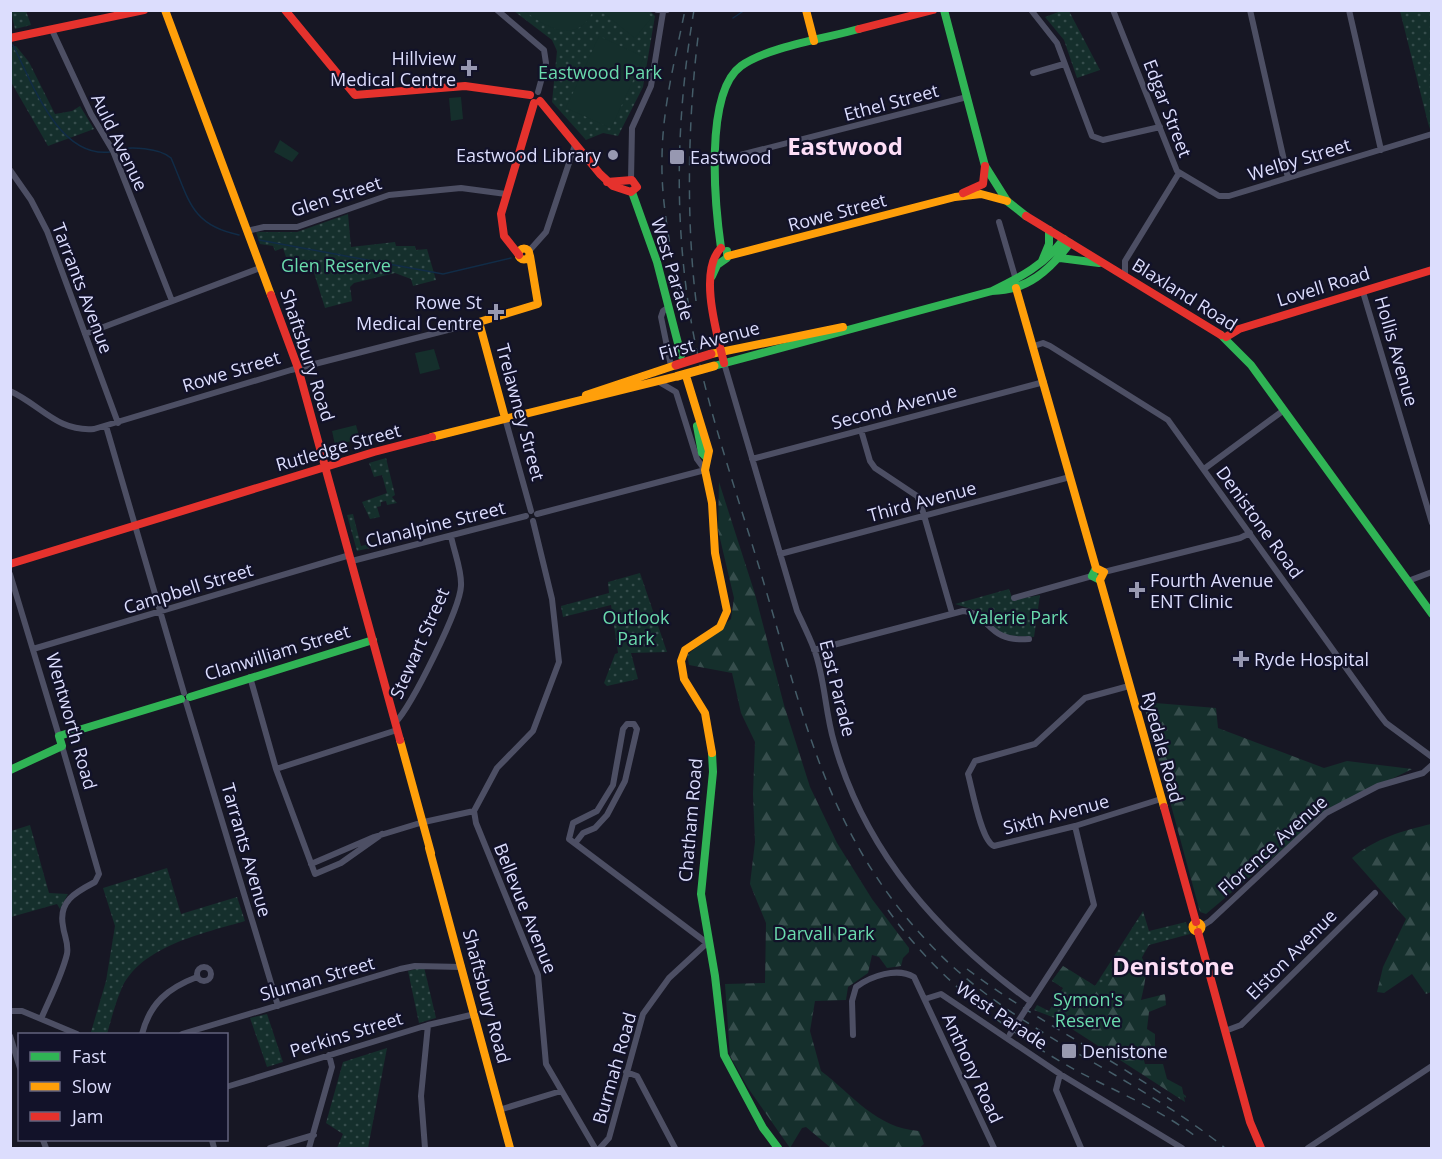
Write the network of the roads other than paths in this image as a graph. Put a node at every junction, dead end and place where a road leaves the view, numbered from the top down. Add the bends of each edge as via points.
1 (144, 10) edge
2 (165, 10) edge
3 (285, 10) edge
4 (497, 10) edge
5 (806, 10) edge
6 (933, 10) edge
7 (944, 10) edge
8 (1031, 10) edge
9 (1113, 10) edge
10 (1250, 10) edge
11 (1349, 10) edge
12 (662, 11) edge
13 (52, 30) junction
14 (10, 38) edge
15 (814, 41) junction
16 (1064, 64) junction
17 (1033, 73) dead end
18 (967, 97) junction
19 (535, 98) junction
20 (1160, 127) junction
21 (1431, 134) edge
22 (575, 145) junction
23 (1381, 150) junction
24 (717, 161) junction
25 (985, 166) junction
26 (10, 170) edge
27 (1179, 173) junction
28 (1288, 178) junction
29 (630, 186) junction
30 (506, 194) junction
31 (955, 197) junction
32 (1007, 201) junction
33 (999, 222) dead end
34 (1048, 230) junction
35 (247, 231) junction
36 (1067, 241) junction
37 (525, 254) junction
38 (722, 258) junction
39 (1060, 258) junction
40 (1039, 266) junction
41 (1108, 266) junction
42 (261, 268) junction
43 (1431, 270) edge
44 (1125, 275) junction
45 (1016, 284) junction
46 (1363, 292) junction
47 (172, 301) junction
48 (669, 307) junction
49 (479, 322) junction
50 (858, 326) junction
51 (85, 334) junction
52 (1226, 337) junction
53 (1034, 345) junction
54 (721, 352) junction
55 (676, 362) junction
56 (724, 363) junction
57 (298, 368) junction
58 (683, 378) junction
59 (658, 381) junction
60 (1044, 382) junction
61 (10, 391) edge
62 (573, 400) junction
63 (1284, 410) junction
64 (505, 418) junction
65 (118, 423) junction
66 (106, 426) junction
67 (861, 430) junction
68 (752, 459) junction
69 (326, 467) junction
70 (1204, 469) junction
71 (705, 470) junction
72 (1070, 477) junction
73 (532, 515) junction
74 (925, 516) junction
75 (1431, 523) edge
76 (134, 525) junction
77 (1250, 533) junction
78 (451, 536) junction
79 (780, 554) junction
80 (351, 558) junction
81 (10, 564) edge
82 (1431, 572) edge
83 (10, 574) edge
84 (1098, 574) junction
85 (1408, 581) junction
86 (1014, 598) dead end
87 (160, 613) junction
88 (952, 613) junction
89 (1431, 614) edge
90 (1029, 639) dead end
91 (373, 640) junction
92 (33, 649) junction
93 (814, 650) junction
94 (250, 677) junction
95 (1129, 686) junction
96 (185, 698) junction
97 (396, 727) junction
98 (59, 736) junction
99 (62, 746) junction
100 (1431, 758) edge
101 (1431, 765) edge
102 (276, 769) junction
103 (10, 770) edge
104 (1161, 799) junction
105 (474, 811) junction
106 (422, 823) junction
107 (1074, 826) junction
108 (382, 834) junction
109 (576, 842) junction
110 (311, 864) junction
111 (1375, 893) dead end
112 (1198, 927) junction
113 (707, 943) junction
114 (462, 967) junction
115 (197, 977) dead end
116 (925, 999) junction
117 (1030, 1004) junction
118 (278, 1006) junction
119 (10, 1011) edge
120 (475, 1014) junction
121 (41, 1019) junction
122 (428, 1025) junction
123 (1225, 1031) junction
124 (72, 1033) edge
125 (143, 1033) edge
126 (189, 1033) edge
127 (853, 1035) dead end
128 (10, 1036) edge
129 (1009, 1036) junction
130 (329, 1054) junction
131 (16, 1064) edge
132 (1431, 1066) edge
133 (626, 1072) junction
134 (1059, 1074) junction
135 (228, 1086) edge
136 (561, 1091) junction
137 (499, 1110) junction
138 (314, 1135) junction
139 (290, 1142) junction
140 (270, 1149) edge
141 (299, 1149) edge
142 (309, 1149) edge
143 (425, 1149) edge
144 (510, 1149) edge
145 (597, 1149) edge
146 (675, 1149) edge
147 (778, 1149) edge
148 (994, 1149) edge
149 (1081, 1149) edge
150 (1182, 1149) edge
151 (1261, 1149) edge
152 (1308, 1149) edge

1 - 13 street
2 - 35 street, Shaftsbury Road
3 - 19 street via 355,94 465,86
4 - 19 street via 544,50 546,63
5 - 15 street
6 - 15 street
7 - 18 street, Blaxland Road
8 - 16 street via 1057,43
9 - 20 street, Edgar Street
10 - 28 street
11 - 23 street
12 - 29 street, West Parade via 651,86 632,128
13 - 14 street
13 - 47 street, Auld Avenue via 113,151
15 - 24 street via 759,56 734,73 721,102
16 - 17 street
16 - 20 street via 1092,136 1103,140
18 - 24 street, Ethel Street
18 - 25 street, Blaxland Road
19 - 22 street
19 - 30 street
20 - 27 street, Edgar Street
21 - 23 street, Welby Street
22 - 29 street via 607,182
22 - 37 street via 546,232
23 - 28 street, Welby Street
24 - 38 street via 721,248 726,250
25 - 31 street, Rowe Street via 983,184
25 - 32 street, Blaxland Road
26 - 51 street, Tarrants Avenue via 46,231
27 - 28 street, Welby Street via 1222,197
27 - 44 street, Edgar Street via 1125,261
29 - 48 street, West Parade
30 - 35 street, Glen Street via 460,188 389,195 297,227
30 - 37 street via 501,214 504,236
31 - 32 street, Rowe Street via 981,194
31 - 38 street, Rowe Street
32 - 34 street, Blaxland Road
33 - 45 street, Ryedale Road
34 - 36 street, Blaxland Road
34 - 40 street via 1048,248
35 - 42 street, Shaftsbury Road
36 - 39 street, First Avenue
36 - 40 street, First Avenue
36 - 41 street, Blaxland Road
37 - 49 street, Rowe Street via 538,304
38 - 54 street, East Parade via 713,271 710,286
39 - 41 street
39 - 45 street, First Avenue via 1039,276
40 - 45 street, First Avenue
41 - 44 street, Blaxland Road
42 - 47 street
42 - 57 street, Shaftsbury Road
43 - 46 street, Lovell Road
44 - 52 street, Blaxland Road
45 - 50 street, First Avenue
45 - 53 street, Ryedale Road
46 - 52 street, Lovell Road via 1239,329
46 - 75 street, Hollis Avenue
47 - 51 street
48 - 55 street, West Parade
48 - 55 street via 661,317
49 - 57 street, Rowe Street
49 - 64 street, Trelawney Street
50 - 54 street, First Avenue
50 - 56 street, First Avenue
51 - 65 street, Tarrants Avenue
52 - 63 street, Blaxland Road
53 - 60 street, Ryedale Road
53 - 70 street, Denistone Road via 1050,346 1164,416
54 - 55 street, First Avenue, bridge
54 - 56 street, East Parade
55 - 58 street
55 - 62 street, First Avenue
56 - 58 street, First Avenue, bridge
56 - 68 street, East Parade
57 - 65 street, Rowe Street
57 - 69 street, Shaftsbury Road
58 - 59 street, Rutledge Street
58 - 71 street via 693,402 706,457
59 - 62 street, Rutledge Street
59 - 71 street, Chatham Road via 676,392 697,460
60 - 67 street, Second Avenue
60 - 72 street, Ryedale Road
61 - 66 street, Rowe Street via 65,426 84,430
62 - 64 street, Rutledge Street
63 - 70 street
63 - 85 street, Blaxland Road
64 - 69 street, Rutledge Street
64 - 73 street, Trelawney Street
65 - 66 street, Rowe Street
66 - 76 street, Tarrants Avenue
67 - 68 street, Second Avenue
67 - 74 street via 875,468 917,496
68 - 79 street, East Parade
69 - 76 street, Rutledge Street
69 - 80 street, Shaftsbury Road
70 - 77 street, Denistone Road
71 - 73 street, Clanalpine Street
71 - 113 street, Chatham Road via 726,616 720,627 685,650 681,661 684,679 705,713 712,746 701,894
72 - 74 street, Third Avenue
72 - 84 street, Ryedale Road
73 - 78 street, Clanalpine Street
73 - 105 street, Trelawney Street via 552,599 559,662 533,731 497,768
74 - 79 street, Third Avenue
74 - 88 street
76 - 81 street, Rutledge Street
76 - 87 street, Tarrants Avenue
77 - 84 street
77 - 100 street, Denistone Road via 1386,723
78 - 80 street, Clanalpine Street
78 - 97 street, Stewart Street via 461,580 459,595 423,679
79 - 93 street, East Parade via 797,611
80 - 87 street, Campbell Street
80 - 91 street, Shaftsbury Road
82 - 85 street
83 - 92 street, Wentworth Road
84 - 86 street
84 - 95 street, Ryedale Road
85 - 89 street, Blaxland Road
87 - 92 street, Campbell Street
87 - 96 street, Tarrants Avenue
88 - 90 street via 974,612 998,635
88 - 93 street
91 - 94 street, Clanwilliam Street
91 - 97 street, Shaftsbury Road
92 - 98 street, Wentworth Road
93 - 117 street, East Parade via 833,742 853,798 871,833 927,912 961,947
94 - 96 street, Clanwilliam Street
94 - 102 street
95 - 104 street, Ryedale Road
95 - 107 street, Sixth Avenue via 1085,698 1035,744 975,761 968,774 987,842 994,846
96 - 98 street, Clanwilliam Street
96 - 118 street, Tarrants Avenue
97 - 102 street
97 - 106 street, Shaftsbury Road
98 - 99 street, Wentworth Road
99 - 103 street
99 - 121 street, Wentworth Road via 98,878 76,891 65,905 62,921 67,951
101 - 112 street, Florence Avenue via 1423,773 1378,786 1326,813 1210,921
102 - 110 street
104 - 107 street, Sixth Avenue
104 - 112 street, Ryedale Road
105 - 106 street
105 - 136 street, Bellevue Avenue via 538,975 546,1064
106 - 108 street
106 - 114 street, Shaftsbury Road
107 - 117 street via 1095,905
108 - 110 street
108 - 110 street via 341,863 315,874
109 - 109 street via 607,815 625,781 637,729 634,724 623,729 617,771 608,794 597,811 573,823 569,831 569,839
109 - 113 street
111 - 123 street, Elston Avenue via 1241,1025
112 - 123 street, Ryedale Road
113 - 133 street, Burmah Road via 669,978 643,1014
113 - 147 street, Chatham Road via 715,976 724,1056
114 - 118 street, Sluman Street via 407,968
114 - 120 street, Shaftsbury Road
115 - 125 street via 166,993 152,1008
116 - 127 street, Anthony Road via 916,979 909,974 892,972 871,978 854,990
116 - 129 street, West Parade via 941,994
116 - 148 street, Anthony Road
117 - 129 street, bridge
118 - 126 street, Sluman Street
119 - 121 street
120 - 122 street, Perkins Street
120 - 137 street, Shaftsbury Road
121 - 124 street
122 - 130 street, Perkins Street
122 - 143 street via 422,1087
123 - 151 street, Ryedale Road
128 - 131 street
129 - 134 street, West Parade
130 - 135 street, Perkins Street
130 - 138 street via 332,1067
132 - 152 street
133 - 145 street, Burmah Road via 609,1138
133 - 146 street via 637,1076
134 - 149 street via 1056,1090
134 - 150 street, West Parade
136 - 137 street
136 - 145 street, Bellevue Avenue
137 - 144 street, Shaftsbury Road
138 - 139 street
138 - 142 street
139 - 140 street
139 - 141 street

